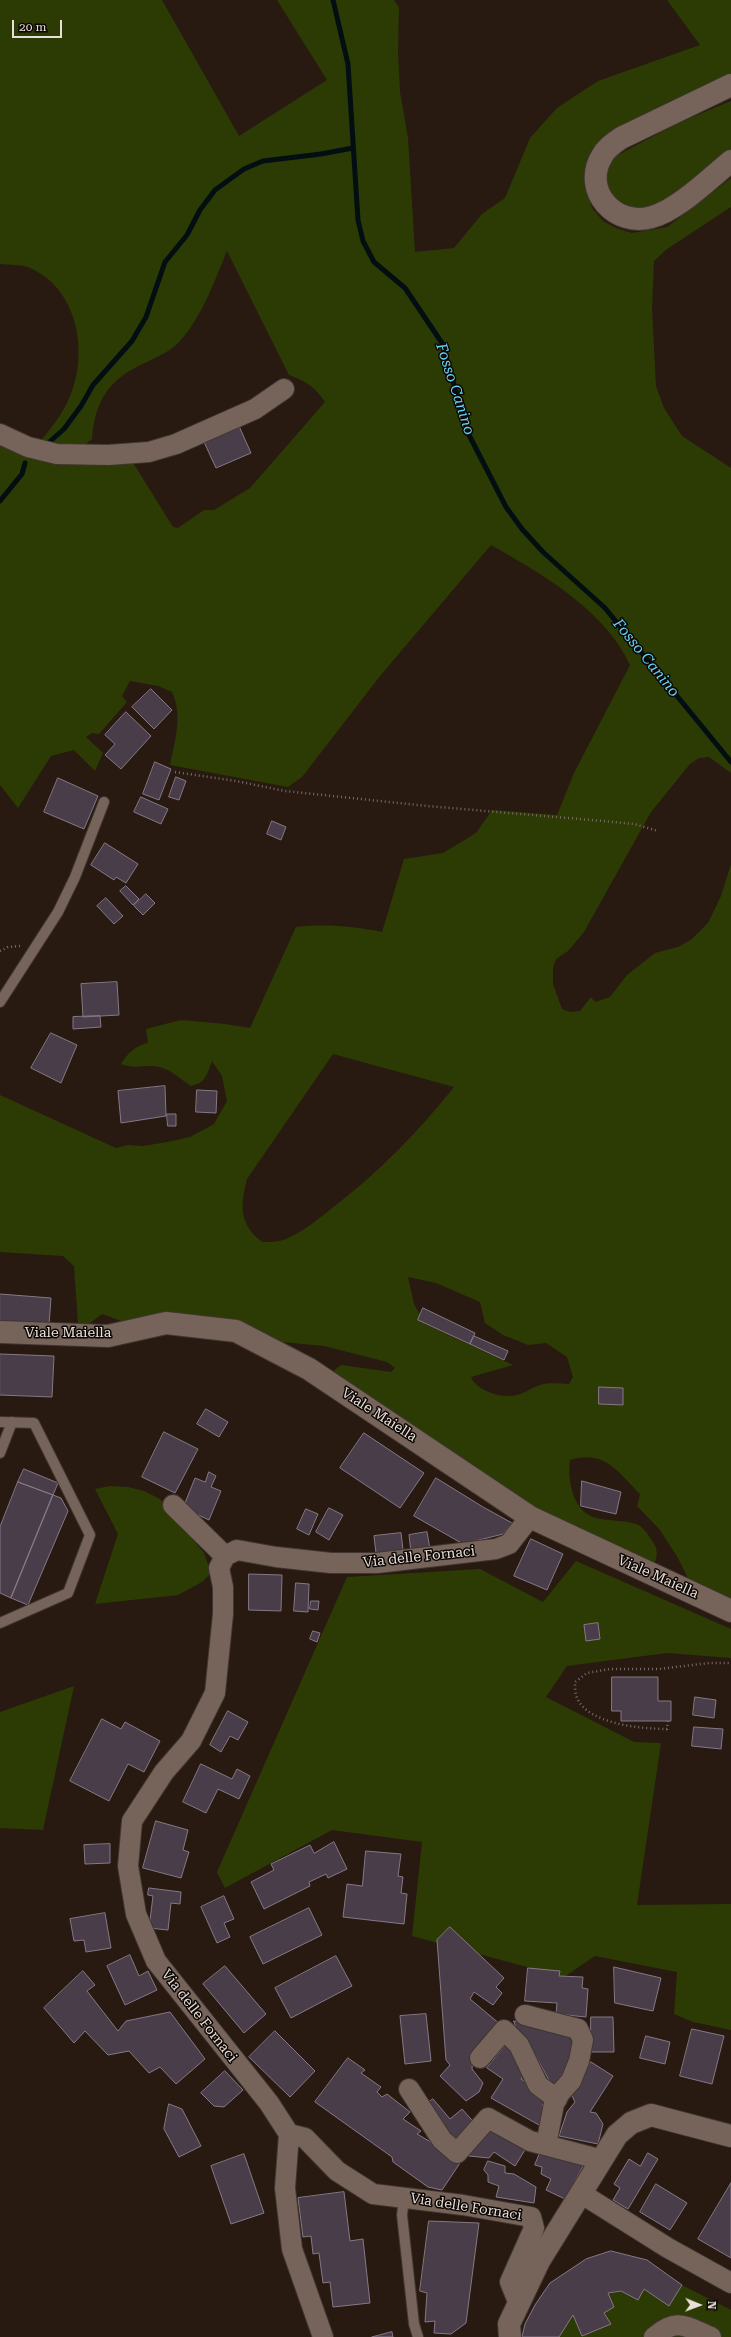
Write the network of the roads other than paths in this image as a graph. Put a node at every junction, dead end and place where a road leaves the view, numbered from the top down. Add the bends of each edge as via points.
1 (731, 85) edge
2 (731, 161) edge
3 (284, 389) dead end
4 (0, 434) edge
5 (104, 802) dead end
6 (0, 1002) edge
7 (0, 1332) edge
8 (0, 1422) edge
9 (12, 1422) junction
10 (0, 1453) edge
11 (173, 1505) dead end
12 (530, 1517) junction
13 (225, 1556) junction
14 (731, 1611) edge
15 (0, 1623) edge
16 (525, 2015) dead end
17 (480, 2058) dead end
18 (409, 2089) dead end
19 (557, 2099) junction
20 (289, 2134) junction
21 (731, 2136) edge
22 (546, 2145) junction
23 (602, 2160) junction
24 (582, 2194) junction
25 (404, 2198) junction
26 (731, 2283) edge
27 (519, 2304) junction
28 (323, 2337) edge
29 (418, 2337) edge
30 (510, 2337) edge
31 (654, 2337) edge
32 (711, 2337) edge

1 - 2 main road via 622,138 601,157 596,183 600,198 617,215 638,220 653,217 671,208
3 - 4 street via 255,409 176,444 149,452 108,455 57,454 28,447
5 - 6 lane via 75,878 58,912
7 - 12 main road, Viale Maiella via 108,1336 166,1323 236,1331 309,1370
8 - 9 lane
9 - 10 lane
9 - 15 lane via 34,1423 90,1535 68,1593
11 - 13 street
12 - 13 street, Via delle Fornaci via 509,1544 496,1549 377,1563 331,1563 237,1550
12 - 14 main road, Viale Maiella
13 - 20 street, Via delle Fornaci via 219,1568 223,1587 223,1614 215,1693 191,1741 164,1772 132,1821 128,1866 136,1914 156,1961 269,2103
16 - 19 street via 578,2029 583,2040 579,2061 571,2081
17 - 19 street via 504,2030 519,2045 538,2084
18 - 22 street via 442,2140 457,2153 488,2118 530,2141
19 - 22 street
20 - 25 street, Via delle Fornaci via 305,2138 337,2171 373,2194
20 - 28 street via 285,2188 292,2249
21 - 23 main road via 651,2115 631,2123 617,2135
22 - 23 street
23 - 24 main road
24 - 26 street via 668,2248
24 - 27 main road via 539,2261
25 - 27 street, Via delle Fornaci via 530,2217 534,2228 510,2282
25 - 29 lane via 402,2215 414,2324
27 - 30 main road via 509,2324
31 - 32 street via 666,2327 681,2325

